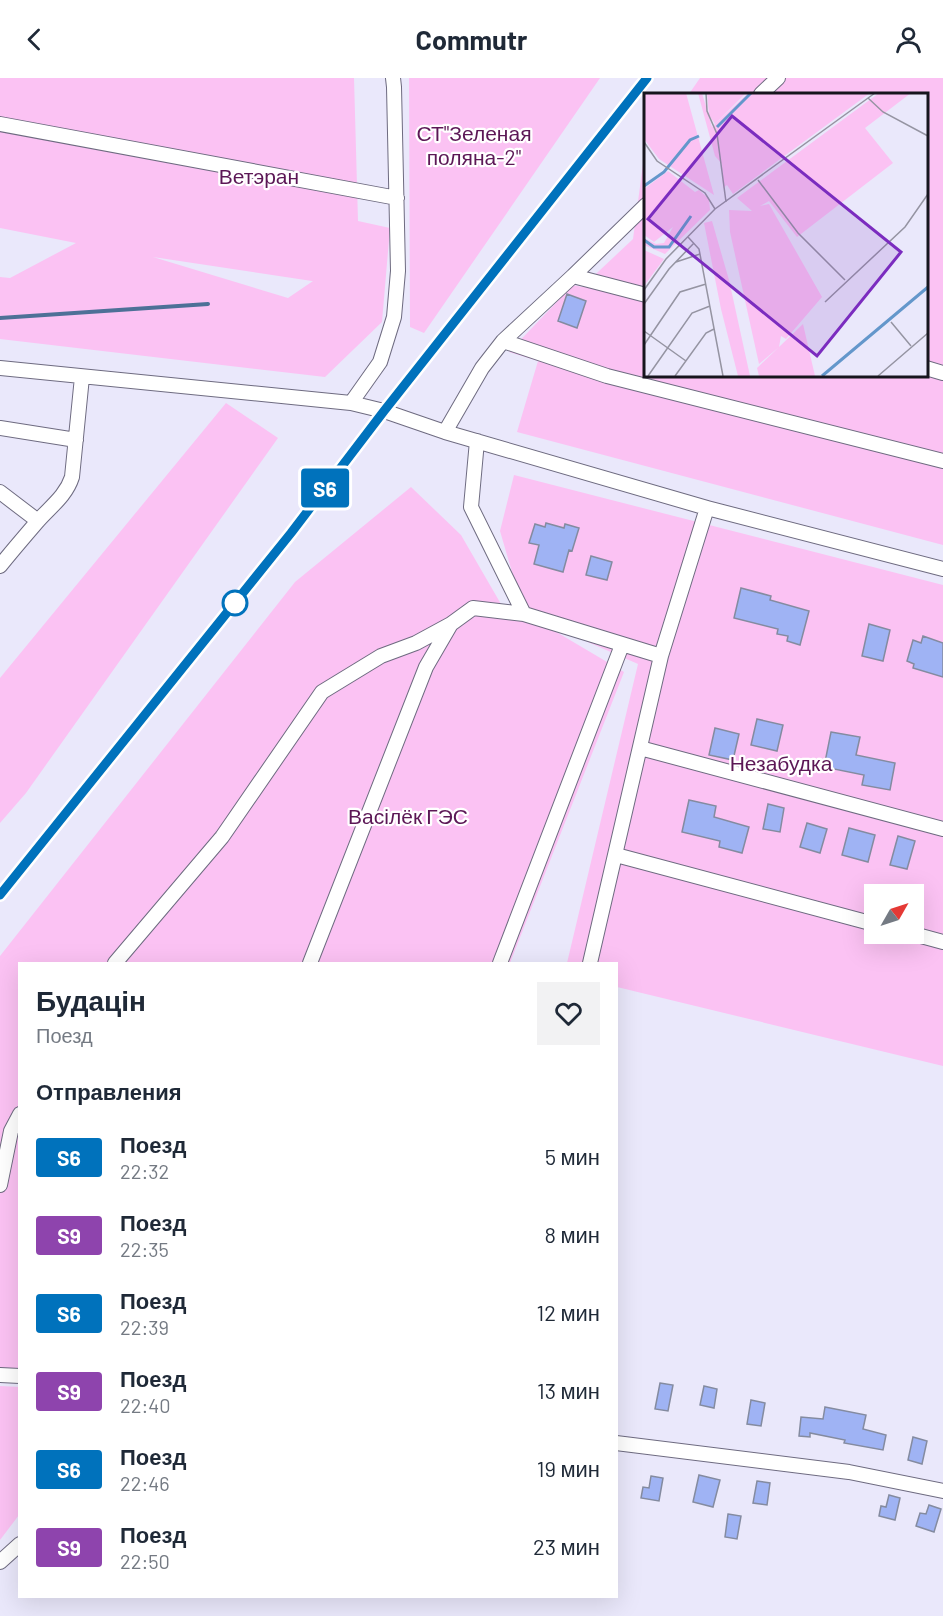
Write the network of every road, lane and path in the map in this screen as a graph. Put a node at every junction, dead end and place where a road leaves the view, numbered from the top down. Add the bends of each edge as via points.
1 (393, 78) edge
2 (778, 78) edge
3 (762, 93) edge
4 (0, 124) edge
5 (397, 198) junction
6 (644, 207) edge
7 (573, 276) junction
8 (644, 294) edge
9 (503, 341) junction
10 (0, 368) edge
11 (928, 368) edge
12 (943, 373) edge
13 (82, 377) junction
14 (351, 402) junction
15 (0, 428) edge
16 (445, 432) junction
17 (76, 440) junction
18 (477, 441) junction
19 (943, 461) edge
20 (0, 492) edge
21 (707, 508) junction
22 (38, 521) junction
23 (0, 566) edge
24 (943, 569) edge
25 (524, 614) junction
26 (451, 624) junction
27 (622, 645) junction
28 (661, 656) junction
29 (640, 748) junction
30 (943, 829) edge
31 (616, 855) junction
32 (864, 921) edge
33 (924, 937) edge
34 (943, 942) edge
35 (116, 962) edge
36 (310, 962) edge
37 (500, 962) edge
38 (590, 962) edge
39 (18, 1117) edge
40 (0, 1185) edge
41 (0, 1375) edge
42 (18, 1377) edge
43 (618, 1443) edge
44 (943, 1491) edge
45 (18, 1546) edge
46 (0, 1562) edge

1 - 5 street
2 - 3 street
4 - 5 street
5 - 14 street via 394,316 380,362
6 - 7 street
7 - 8 street
7 - 9 street
9 - 16 street via 482,368
9 - 19 street via 607,376
10 - 13 street
11 - 12 street
13 - 14 street
13 - 17 street
14 - 16 street
15 - 17 street
16 - 18 street
17 - 22 street via 69,486
18 - 21 street
18 - 25 street via 471,507
20 - 22 street
21 - 24 street
21 - 28 street
22 - 23 street
25 - 26 street via 473,608
25 - 27 street
26 - 35 street via 381,656 322,692 222,837
26 - 36 street via 426,667
27 - 28 street
27 - 37 street
28 - 29 street
29 - 30 street
29 - 31 street
31 - 32 street
31 - 38 street
33 - 34 street
39 - 40 street via 10,1131
41 - 42 street
43 - 44 street via 849,1472
45 - 46 street

